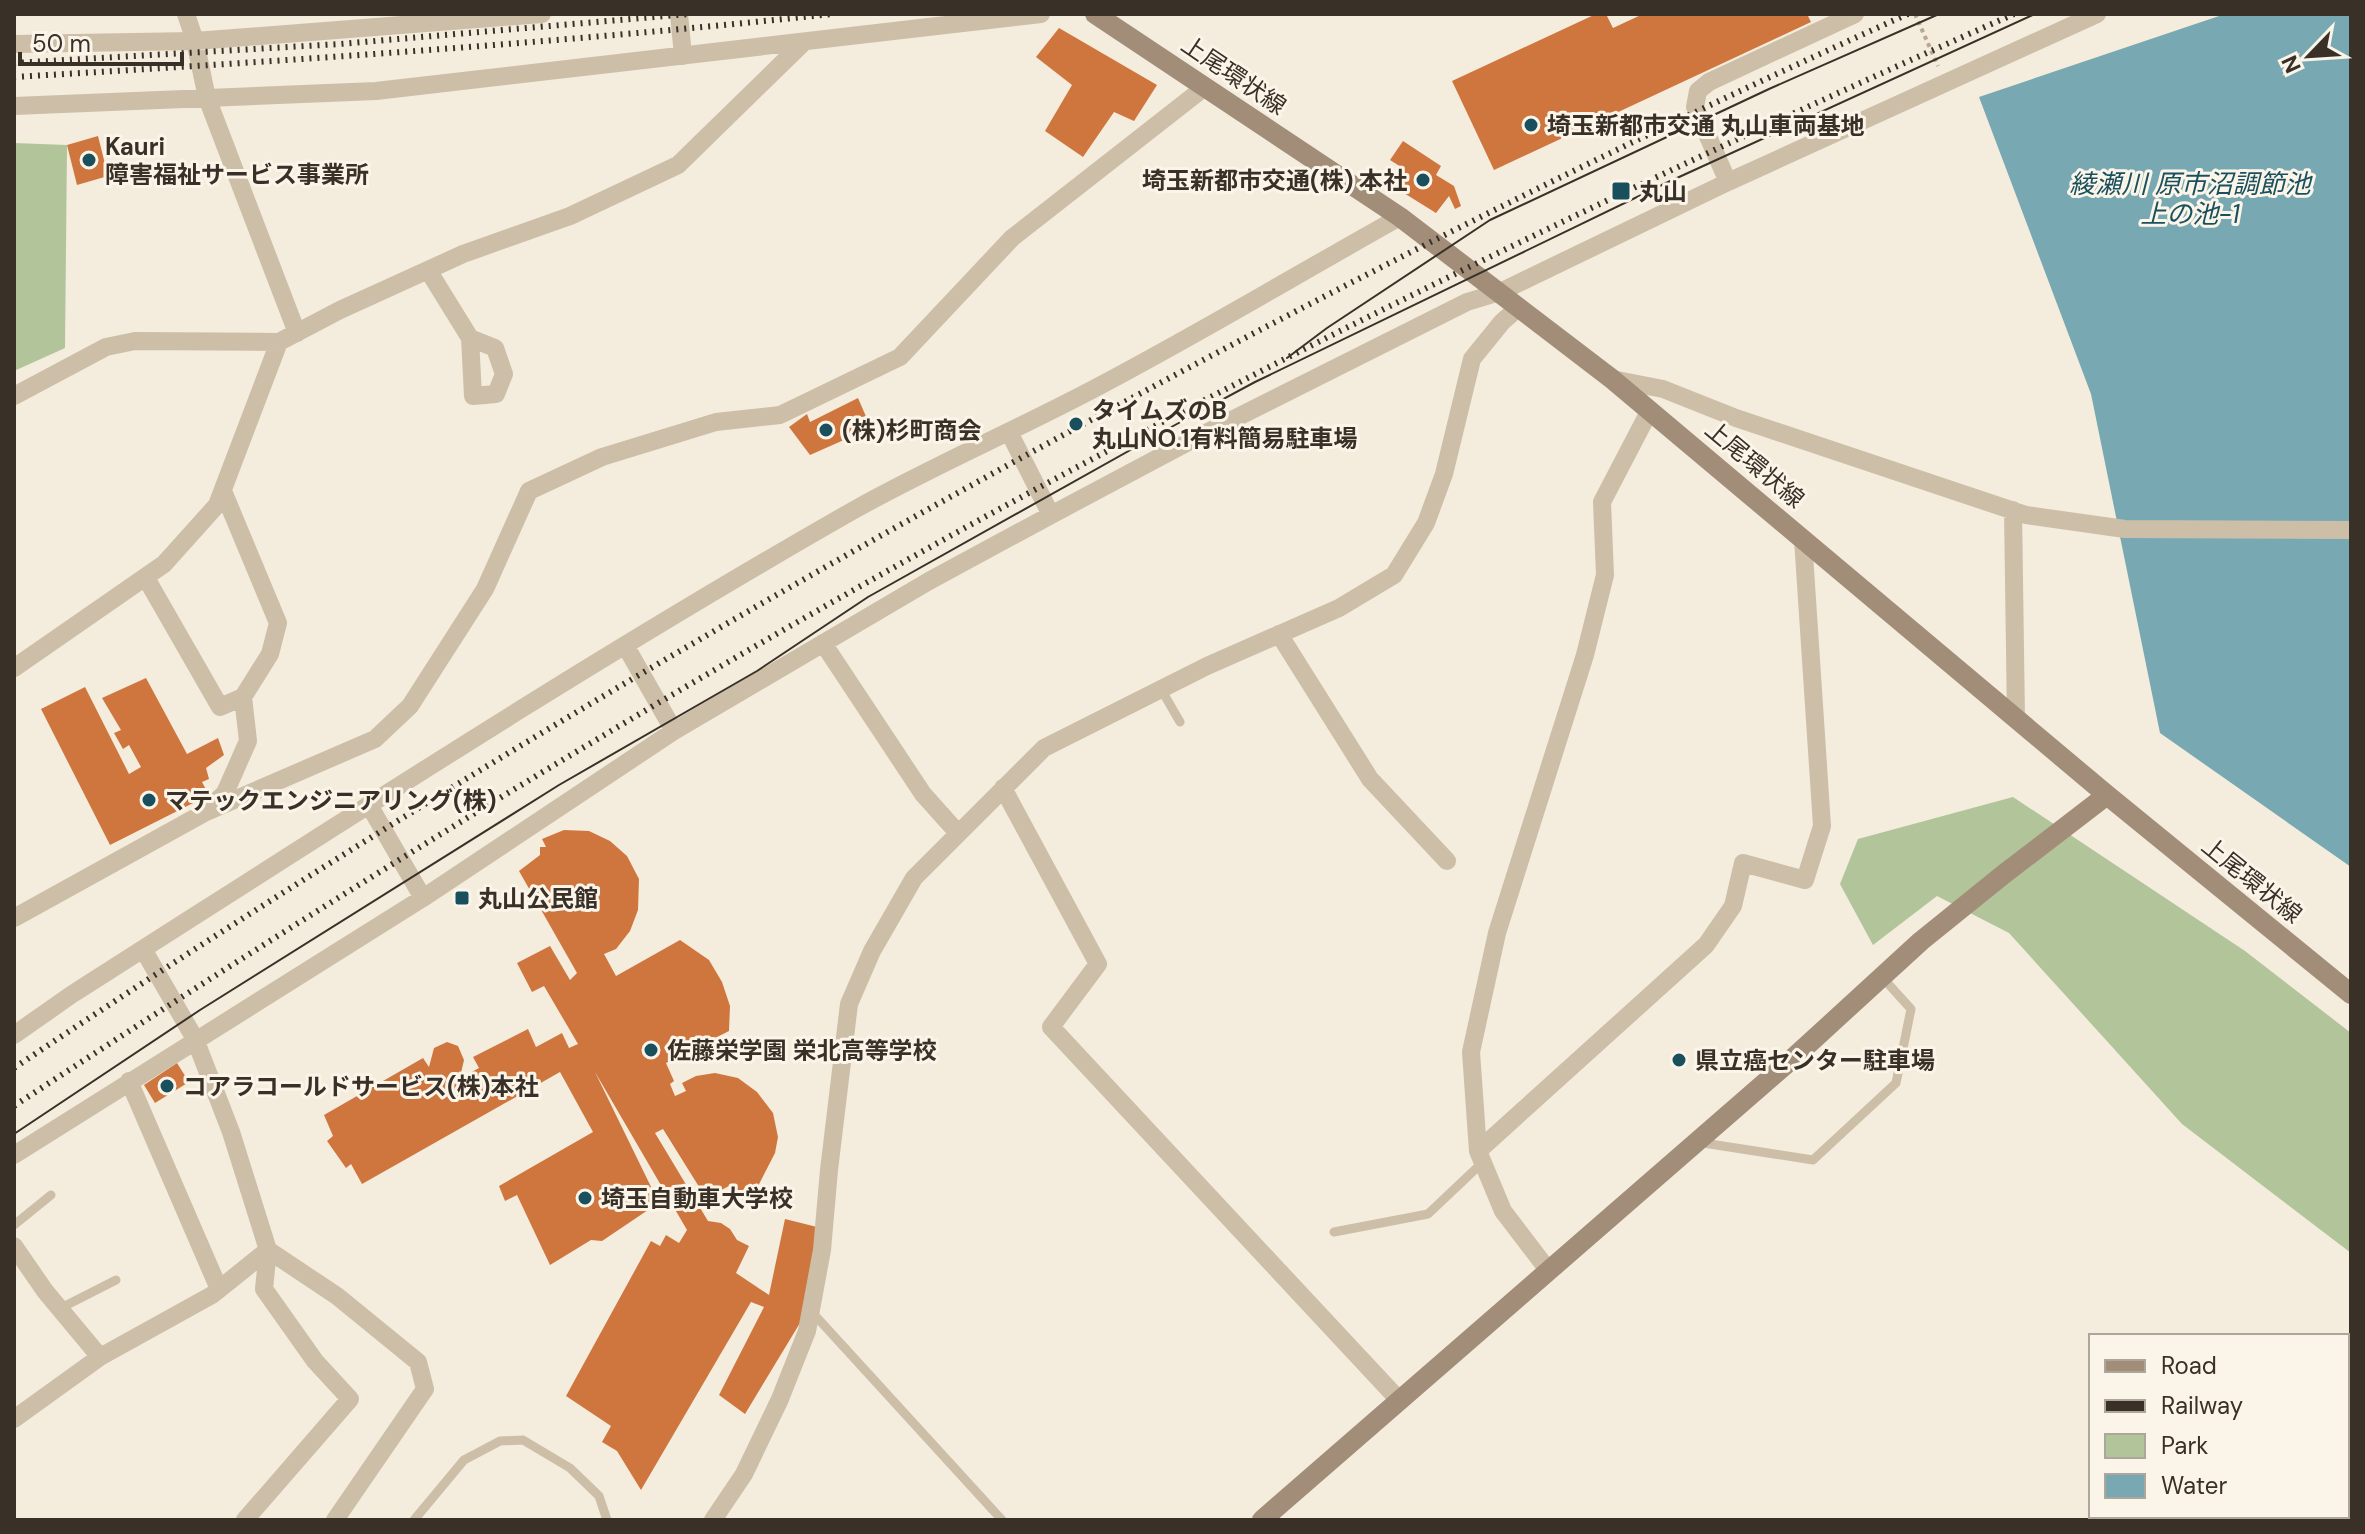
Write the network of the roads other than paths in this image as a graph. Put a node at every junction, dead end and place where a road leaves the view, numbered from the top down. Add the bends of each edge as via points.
1 (186, 14) edge
2 (542, 14) edge
3 (679, 14) edge
4 (1041, 14) edge
5 (1095, 14) edge
6 (1855, 14) edge
7 (2097, 14) edge
8 (946, 20) edge
9 (195, 41) junction
10 (804, 42) junction
11 (14, 44) edge
12 (683, 56) junction
13 (1205, 87) junction
14 (207, 98) junction
15 (14, 106) edge
16 (1728, 182) junction
17 (1400, 217) junction
18 (428, 270) junction
19 (1500, 292) junction
20 (1519, 307) junction
21 (297, 333) junction
22 (470, 338) dead end
23 (279, 342) junction
24 (1612, 379) junction
25 (14, 396) edge
26 (1650, 410) junction
27 (1009, 432) junction
28 (223, 491) junction
29 (2013, 510) junction
30 (1051, 515) junction
31 (2351, 530) edge
32 (1803, 539) junction
33 (146, 578) junction
34 (1279, 634) junction
35 (823, 643) junction
36 (625, 645) junction
37 (14, 668) edge
38 (1161, 689) junction
39 (243, 697) junction
40 (2016, 719) junction
41 (1180, 722) dead end
42 (674, 731) junction
43 (1003, 788) junction
44 (2107, 795) junction
45 (369, 805) junction
46 (204, 813) junction
47 (957, 832) junction
48 (1447, 861) dead end
49 (423, 898) junction
50 (14, 918) edge
51 (143, 949) junction
52 (1882, 977) junction
53 (2351, 994) edge
54 (14, 1035) edge
55 (195, 1039) junction
56 (129, 1081) junction
57 (1696, 1142) junction
58 (14, 1155) edge
59 (1480, 1157) junction
60 (51, 1195) dead end
61 (14, 1225) edge
62 (1334, 1232) dead end
63 (268, 1250) junction
64 (17, 1257) edge
65 (1548, 1270) junction
66 (116, 1280) dead end
67 (219, 1289) junction
68 (59, 1309) junction
69 (811, 1311) junction
70 (100, 1357) junction
71 (1399, 1400) junction
72 (14, 1419) edge
73 (245, 1520) edge
74 (335, 1520) edge
75 (414, 1520) edge
76 (607, 1520) edge
77 (713, 1520) edge
78 (1002, 1520) edge
79 (1262, 1520) edge

1 - 9 street
2 - 9 street
3 - 12 street
4 - 8 street
5 - 13 main road, 上尾環状線
6 - 16 street via 1702,86 1695,107
7 - 16 street
8 - 10 street
9 - 11 street
9 - 14 street
10 - 12 street
10 - 18 street via 678,165 570,216
12 - 14 street via 376,91
13 - 17 main road, 上尾環状線
13 - 46 street via 1012,238 900,357 780,415 716,422 602,457 529,491 485,589 410,706 375,739
14 - 15 street
14 - 21 street
16 - 19 street
17 - 19 main road, 上尾環状線
17 - 27 street
18 - 21 street
18 - 22 street
19 - 20 main road, 上尾環状線
19 - 30 street via 1453,309
20 - 24 main road, 上尾環状線
20 - 34 street via 1472,359 1444,474 1426,523 1394,575 1339,608
21 - 23 street
23 - 25 street via 135,341 106,347
23 - 28 street
24 - 26 main road, 上尾環状線
24 - 29 street via 1663,389
26 - 32 main road, 上尾環状線
26 - 59 street via 1602,502 1605,575 1497,933 1471,1052
27 - 30 street
27 - 36 street via 905,482
28 - 33 street via 217,505
28 - 39 street via 278,623 270,654
29 - 31 street via 2125,529
29 - 40 street
30 - 35 street
32 - 40 main road, 上尾環状線
32 - 59 street via 1822,826 1805,880 1743,863 1733,906 1706,945
33 - 37 street
33 - 39 street via 220,707
34 - 38 street
34 - 48 street via 1370,779
35 - 42 street
35 - 47 street via 923,794
36 - 42 street
36 - 45 street
38 - 41 lane
38 - 43 street via 1044,748
39 - 46 street via 248,741 225,793
40 - 44 main road, 上尾環状線
42 - 49 street
43 - 47 street
43 - 71 street via 1098,964 1051,1027
44 - 52 main road
44 - 53 main road, 上尾環状線
45 - 49 street
45 - 51 street
46 - 50 street
47 - 69 street via 914,878 849,1004
49 - 55 street
51 - 54 street
51 - 55 street
52 - 57 main road
52 - 57 lane via 1911,1009 1896,1083 1813,1160
55 - 56 street
55 - 63 street
56 - 58 street
56 - 67 street
57 - 65 main road
59 - 62 lane via 1428,1214
59 - 65 street via 1503,1211
60 - 61 lane
63 - 67 street
63 - 73 street via 264,1289 315,1361 350,1399
63 - 74 street via 337,1296 418,1362 425,1389
64 - 68 street
65 - 71 main road
66 - 68 lane
67 - 70 street
68 - 70 street
69 - 77 street via 780,1399 744,1474
69 - 78 lane
70 - 72 street
71 - 79 main road
75 - 76 lane via 464,1460 500,1441 523,1440 570,1468 599,1496

